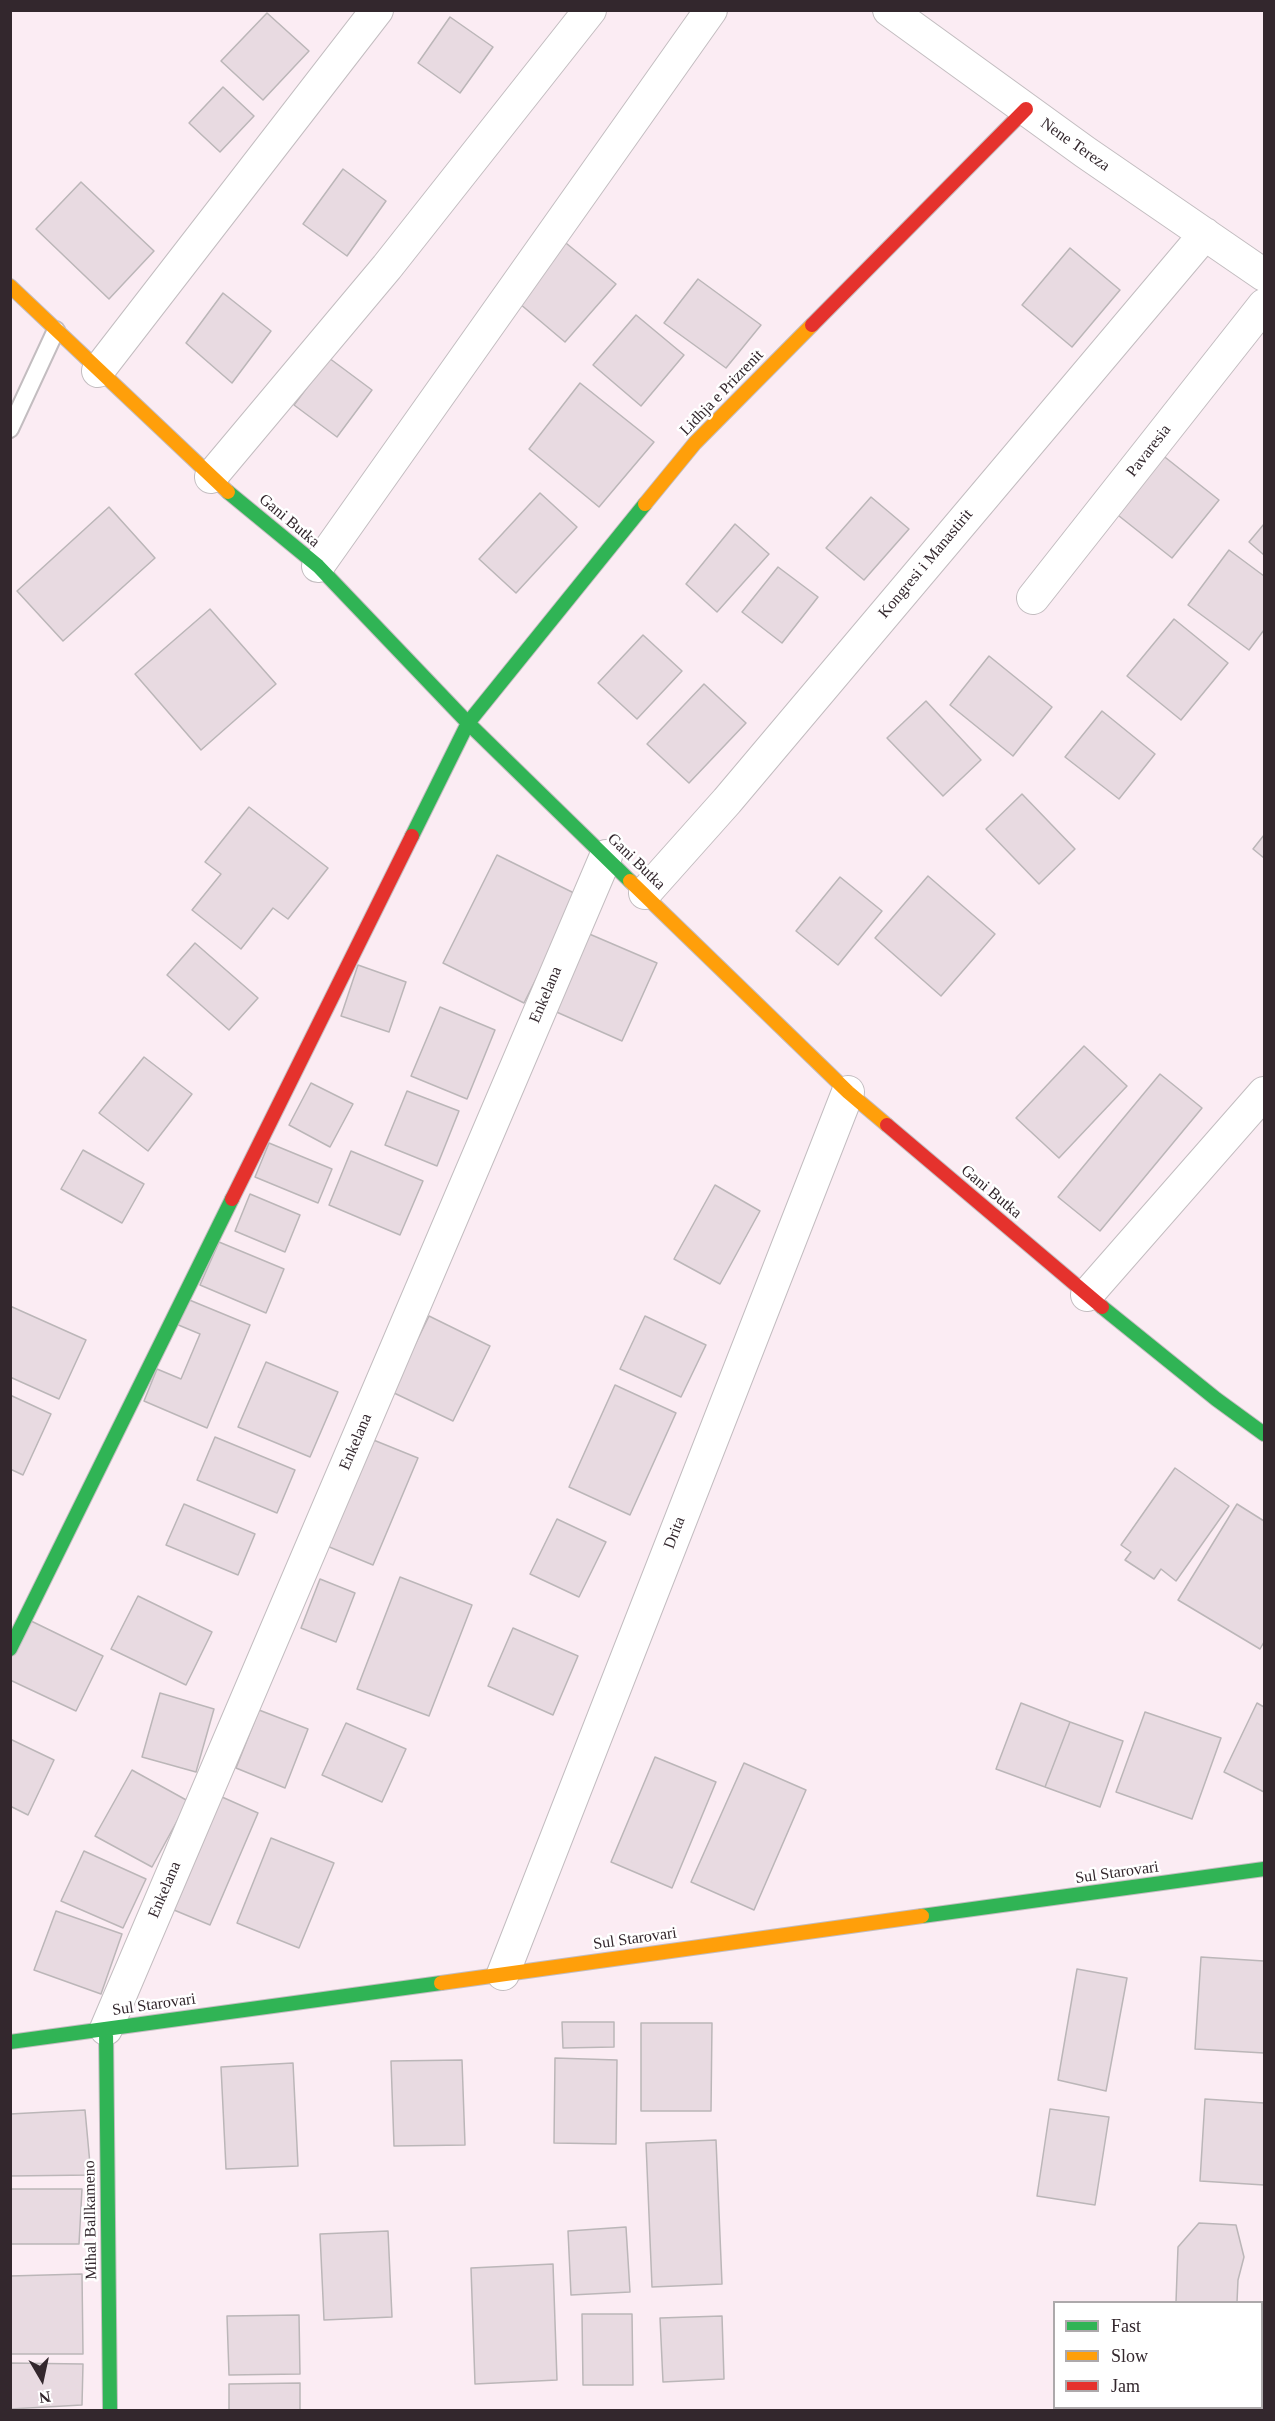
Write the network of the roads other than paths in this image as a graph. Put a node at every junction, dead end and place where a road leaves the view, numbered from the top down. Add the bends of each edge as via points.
1 (377, 10) edge
2 (590, 10) edge
3 (711, 10) edge
4 (889, 10) edge
5 (1026, 109) junction
6 (1205, 234) junction
7 (1264, 275) edge
8 (10, 286) edge
9 (1264, 305) edge
10 (56, 330) junction
11 (98, 371) junction
12 (10, 429) edge
13 (211, 477) junction
14 (318, 566) junction
15 (1033, 597) dead end
16 (468, 723) junction
17 (606, 856) junction
18 (645, 894) junction
19 (848, 1092) junction
20 (1264, 1093) edge
21 (1086, 1295) junction
22 (1264, 1434) edge
23 (10, 1649) edge
24 (1264, 1869) edge
25 (503, 1974) junction
26 (106, 2029) junction
27 (10, 2042) edge
28 (110, 2410) edge

1 - 11 street
2 - 13 street via 387,267
3 - 14 street
4 - 5 street, Nene Tereza
5 - 6 street, Nene Tereza
5 - 16 main road, Lidhja e Prizrenit via 695,443
6 - 7 street, Nene Tereza
6 - 18 street, Kongresi i Manastirit
8 - 10 main road, Gani Butka
9 - 15 street, Pavaresia
10 - 11 main road, Gani Butka
10 - 12 lane
11 - 13 main road, Gani Butka
13 - 14 main road, Gani Butka
14 - 16 main road, Gani Butka
16 - 17 main road, Gani Butka
16 - 23 main road, Lidhja e Prizrenit
17 - 18 main road, Gani Butka
17 - 26 street, Enkelana
18 - 19 main road, Gani Butka
19 - 21 main road, Gani Butka
19 - 25 street, Drita
20 - 21 street
21 - 22 main road, Gani Butka
24 - 25 main road, Sul Starovari
25 - 26 main road, Sul Starovari
26 - 27 main road, Sul Starovari
26 - 28 main road, Mihal Ballkameno

